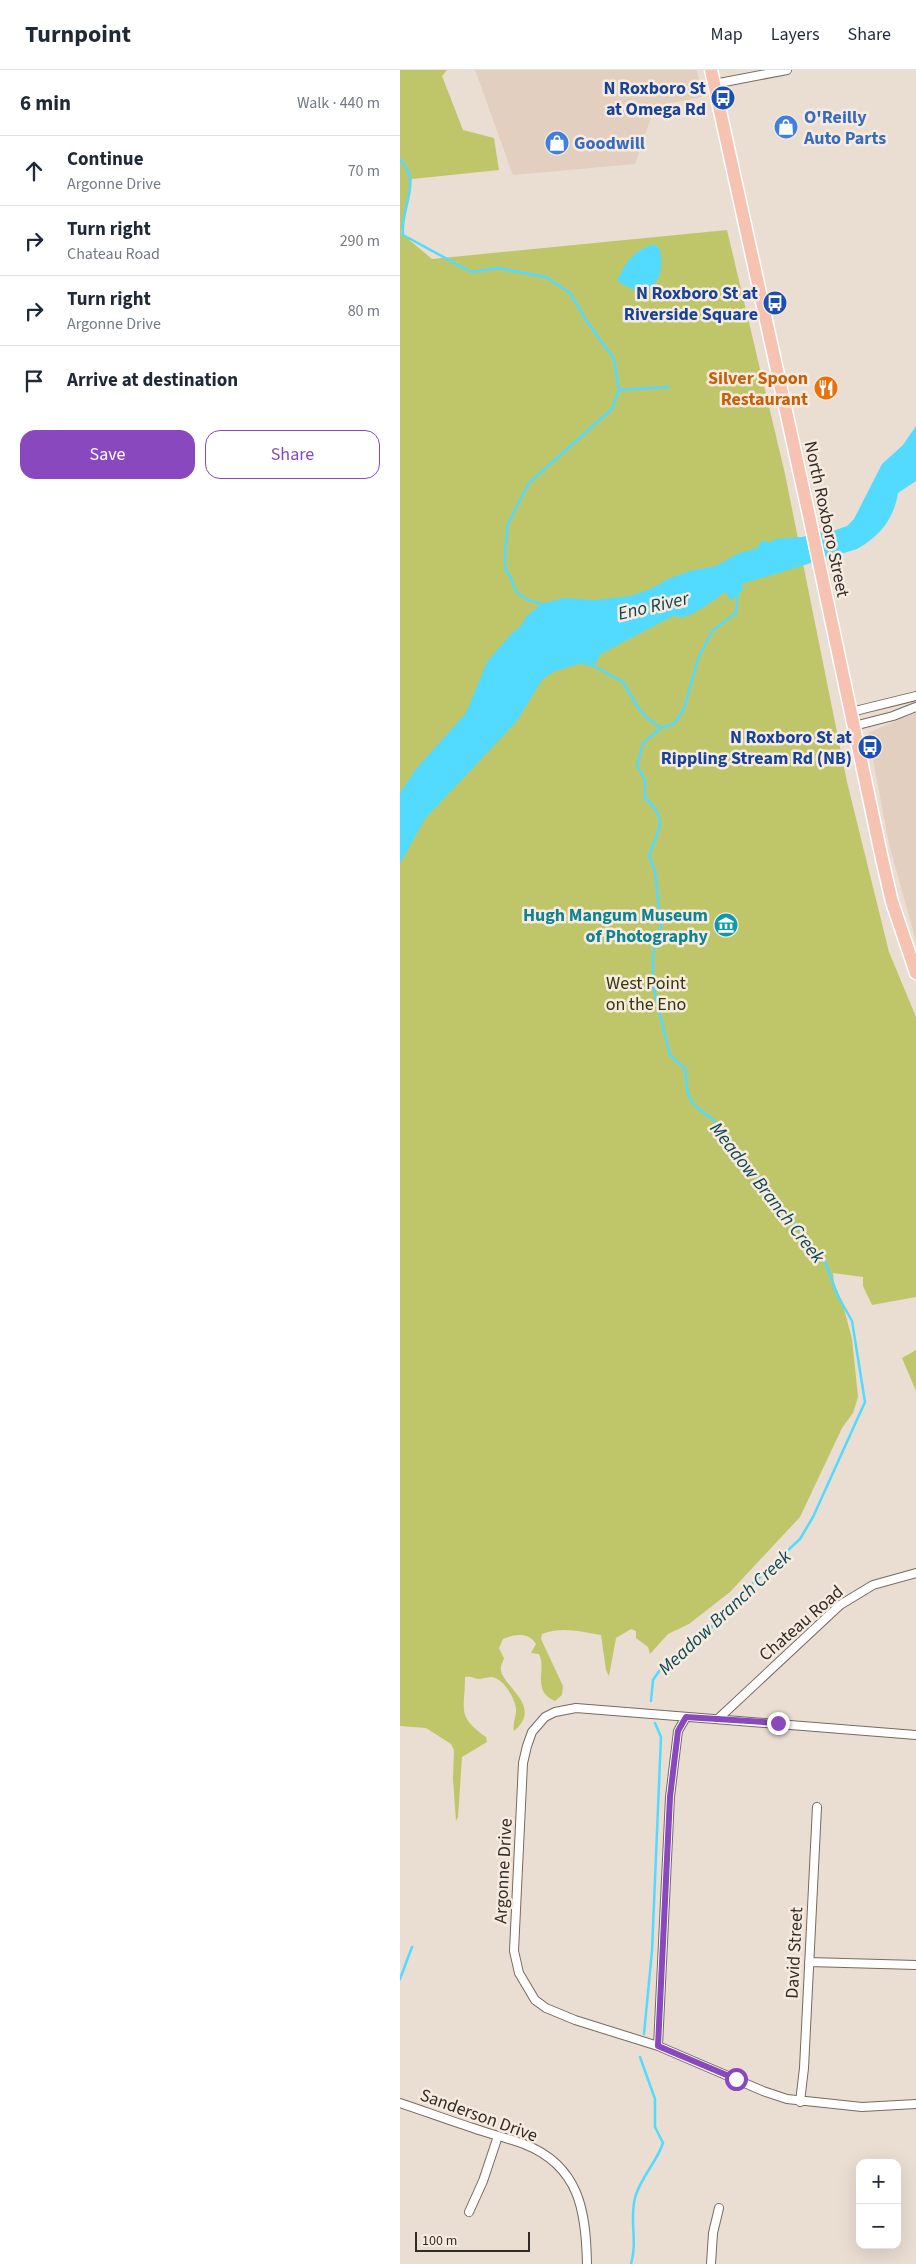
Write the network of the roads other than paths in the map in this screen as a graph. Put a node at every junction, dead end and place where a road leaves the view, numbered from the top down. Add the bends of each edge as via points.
1 (711, 70) edge
2 (787, 70) edge
3 (714, 84) junction
4 (916, 696) edge
5 (916, 706) edge
6 (851, 712) junction
7 (854, 726) junction
8 (916, 973) edge
9 (916, 1573) edge
10 (686, 1717) junction
11 (719, 1718) junction
12 (916, 1735) edge
13 (817, 1807) dead end
14 (809, 1962) junction
15 (916, 1965) edge
16 (658, 2046) junction
17 (800, 2102) junction
18 (400, 2103) edge
19 (916, 2104) edge
20 (498, 2136) junction
21 (719, 2208) dead end
22 (469, 2212) dead end
23 (587, 2264) edge
24 (711, 2264) edge

1 - 3 highway, North Roxboro Street
2 - 3 street
3 - 6 highway, North Roxboro Street
4 - 6 street
5 - 7 street
6 - 7 highway, North Roxboro Street
7 - 8 highway, North Roxboro Street via 892,902
9 - 11 street, Chateau Road via 873,1585 840,1605
10 - 11 street, Argonne Drive
10 - 16 street via 678,1731 670,1797
10 - 16 street, Argonne Drive via 576,1708 555,1712 532,1732 524,1763 514,1951 519,1973 529,1992 546,2008
11 - 12 street, Argonne Drive
13 - 14 street, David Street
14 - 15 street
14 - 17 street, David Street
16 - 17 street, Argonne Drive via 763,2091
17 - 19 street, Argonne Drive via 862,2107
18 - 20 street, Sanderson Drive
20 - 22 street
20 - 23 street, Sanderson Drive via 526,2145 558,2166 570,2180 585,2220
21 - 24 street

